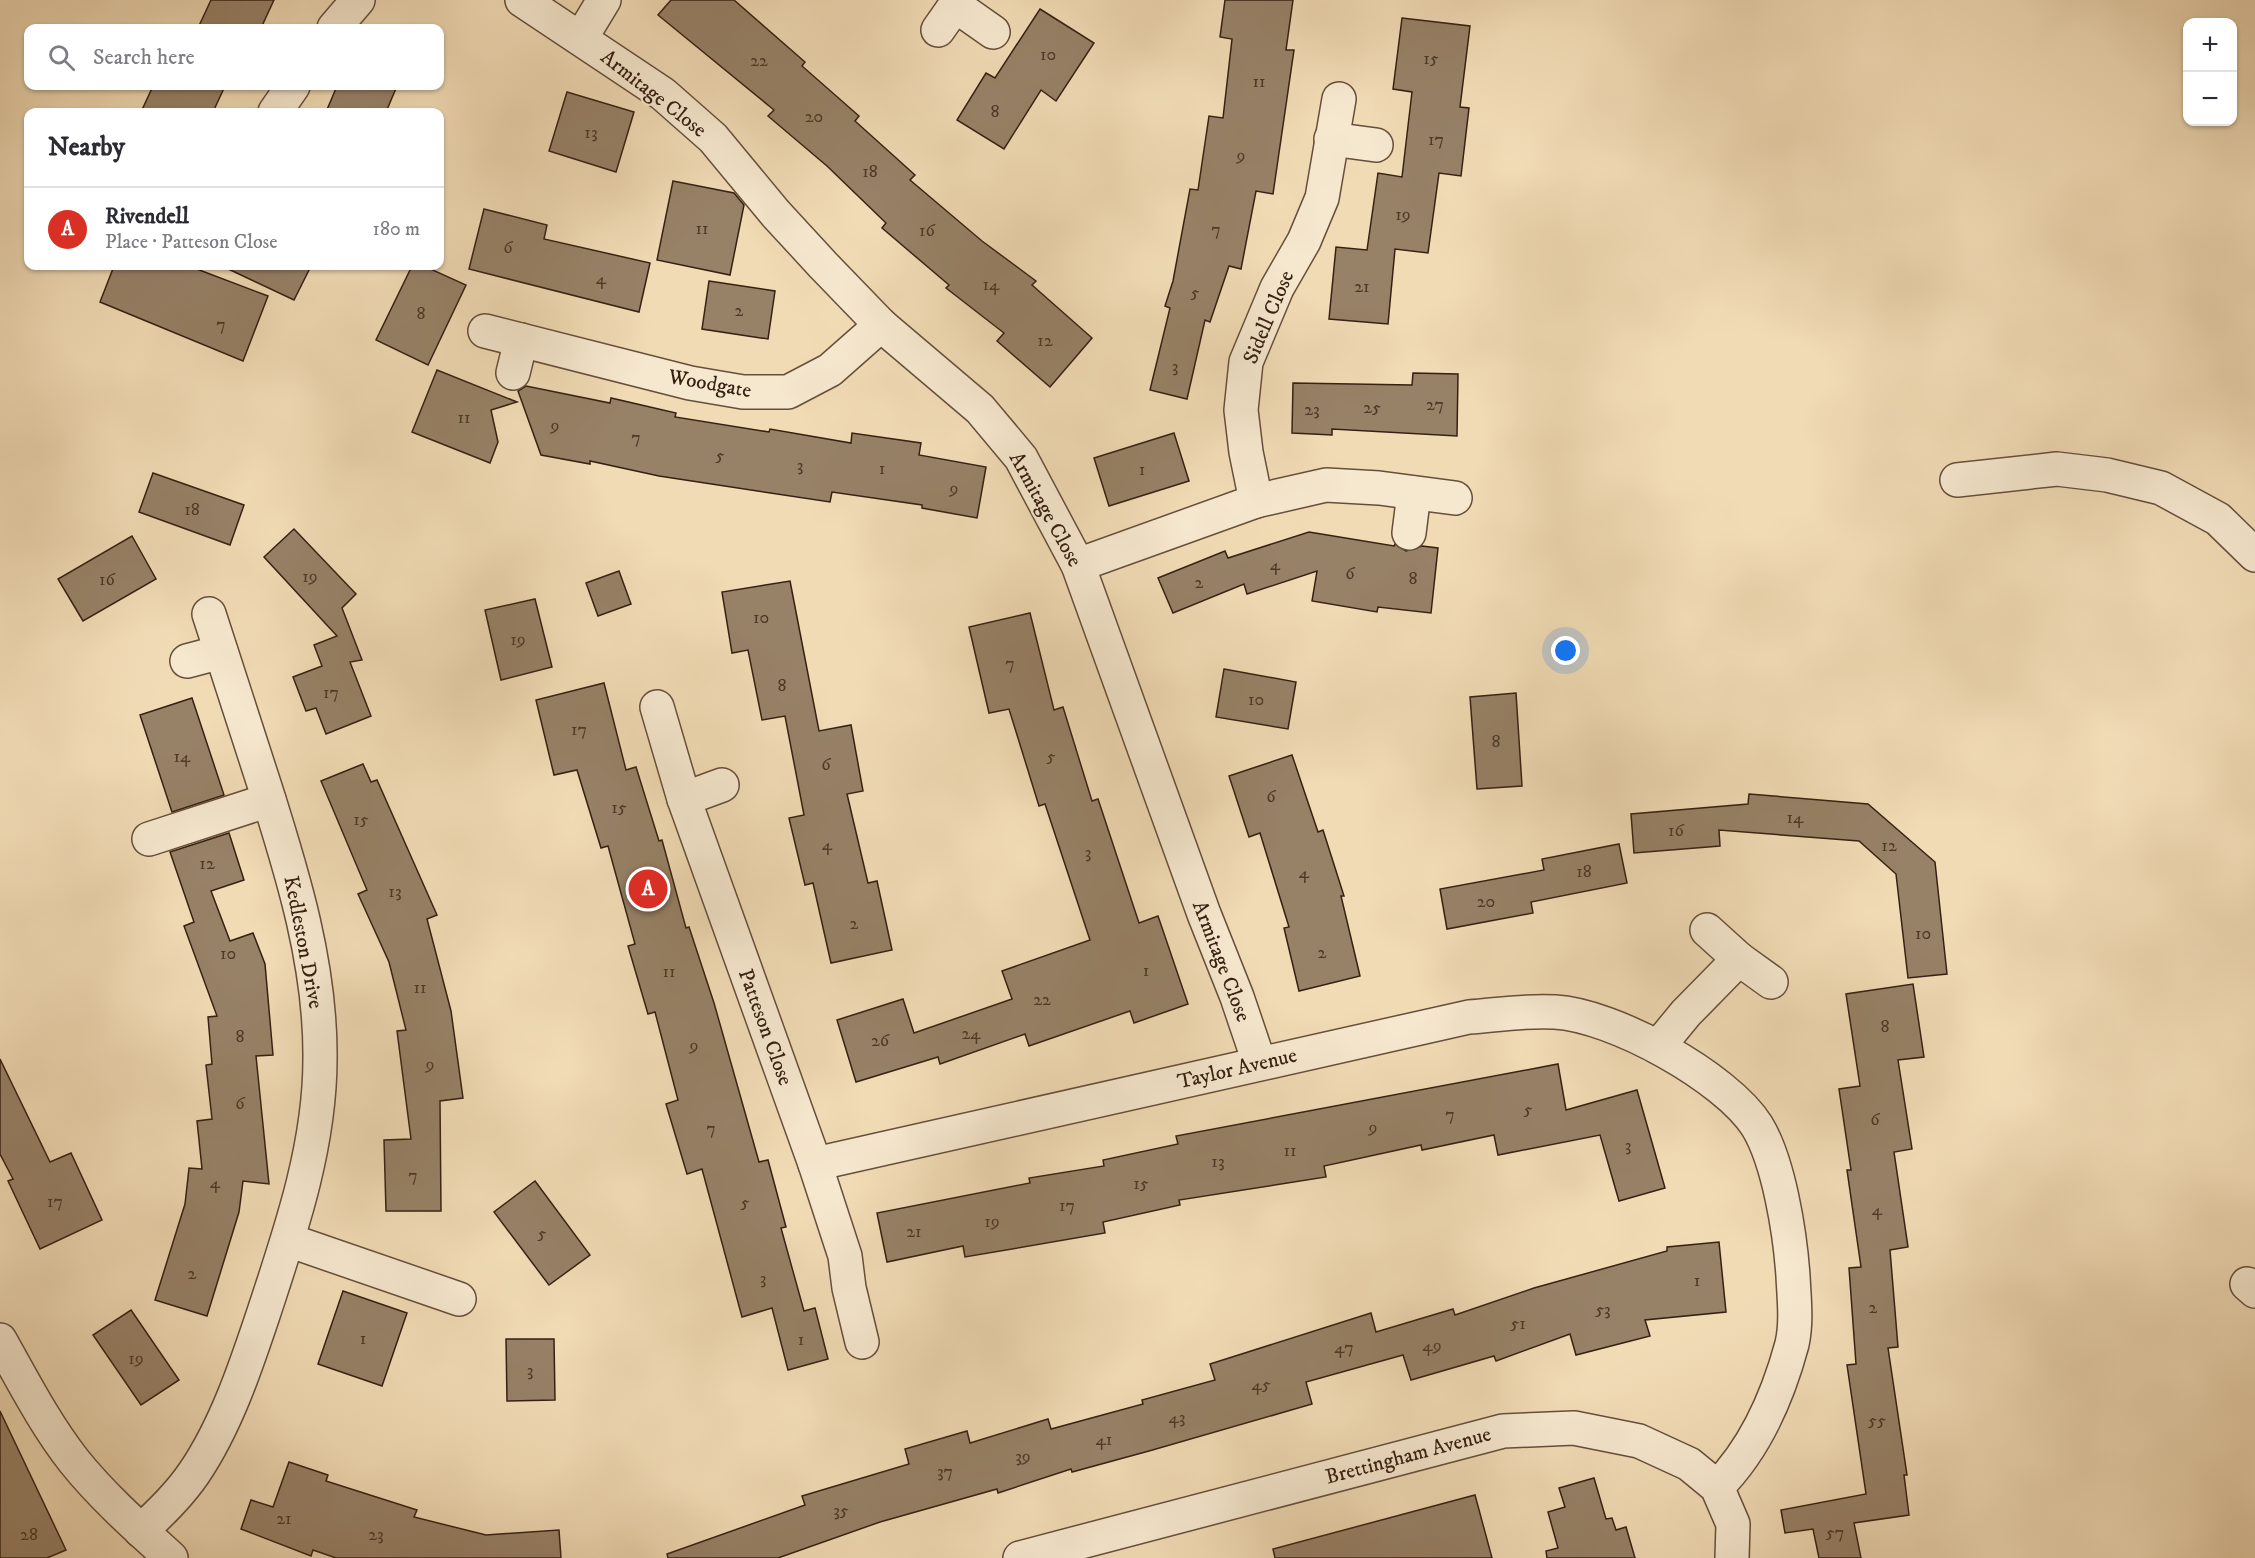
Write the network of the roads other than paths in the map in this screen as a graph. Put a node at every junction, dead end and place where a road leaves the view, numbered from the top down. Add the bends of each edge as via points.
1 (358, 0) edge
2 (522, 0) edge
3 (604, 0) edge
4 (951, 12) edge
5 (337, 24) edge
6 (993, 32) dead end
7 (581, 38) junction
8 (290, 90) edge
9 (1339, 99) dead end
10 (278, 108) edge
11 (1331, 139) junction
12 (1376, 145) dead end
13 (881, 325) junction
14 (485, 331) dead end
15 (521, 340) junction
16 (513, 373) dead end
17 (1957, 480) dead end
18 (1414, 493) junction
19 (1455, 498) dead end
20 (1256, 501) junction
21 (1409, 533) dead end
22 (2255, 555) edge
23 (1078, 565) junction
24 (209, 614) dead end
25 (221, 652) junction
26 (187, 662) dead end
27 (657, 706) dead end
28 (722, 785) dead end
29 (684, 799) junction
30 (269, 800) junction
31 (149, 839) dead end
32 (1707, 930) dead end
33 (1739, 959) junction
34 (1770, 982) dead end
35 (1658, 1047) junction
36 (1259, 1062) junction
37 (815, 1164) junction
38 (288, 1240) junction
39 (459, 1299) dead end
40 (0, 1340) edge
41 (862, 1342) dead end
42 (1717, 1487) junction
43 (141, 1531) junction
44 (171, 1558) edge
45 (1020, 1558) edge
46 (1732, 1558) edge

1 - 5 street
2 - 7 street, Armitage Close
3 - 7 street
4 - 6 street
7 - 13 street, Armitage Close via 663,94 713,138 776,214
8 - 10 street
9 - 11 street, Sidell Close
11 - 12 street
11 - 20 street, Sidell Close via 1322,198 1246,362 1241,410
13 - 15 street, Woodgate via 830,370 788,392 743,392 690,383
13 - 23 street, Armitage Close via 980,409 1014,450
14 - 15 street, Woodgate
15 - 16 street
17 - 22 street via 2057,469 2107,475 2161,488 2218,519
18 - 19 street
18 - 20 street via 1326,485
18 - 21 street
20 - 23 street
23 - 36 street, Armitage Close
24 - 25 street, Kedleston Drive
25 - 26 street
25 - 30 street, Kedleston Drive
27 - 29 street, Patteson Close
28 - 29 street
29 - 37 street, Patteson Close
30 - 31 street
30 - 38 street, Kedleston Drive via 294,881 312,963 320,1059 308,1164
32 - 33 street
33 - 34 street
33 - 35 street
35 - 36 street, Taylor Avenue via 1610,1025 1556,1012 1469,1017
35 - 42 street, Taylor Avenue via 1709,1078 1757,1126 1776,1175 1790,1237 1795,1311 1792,1342 1770,1407 1748,1451
36 - 37 street, Taylor Avenue
37 - 41 street, Patteson Close via 845,1256
38 - 39 street
38 - 43 street, Kedleston Drive via 217,1434 194,1473 167,1507
40 - 43 street via 74,1461
42 - 45 street, Brettingham Avenue via 1689,1464 1639,1441 1574,1428 1503,1431
42 - 46 street, Brettingham Avenue via 1733,1524
43 - 44 street

